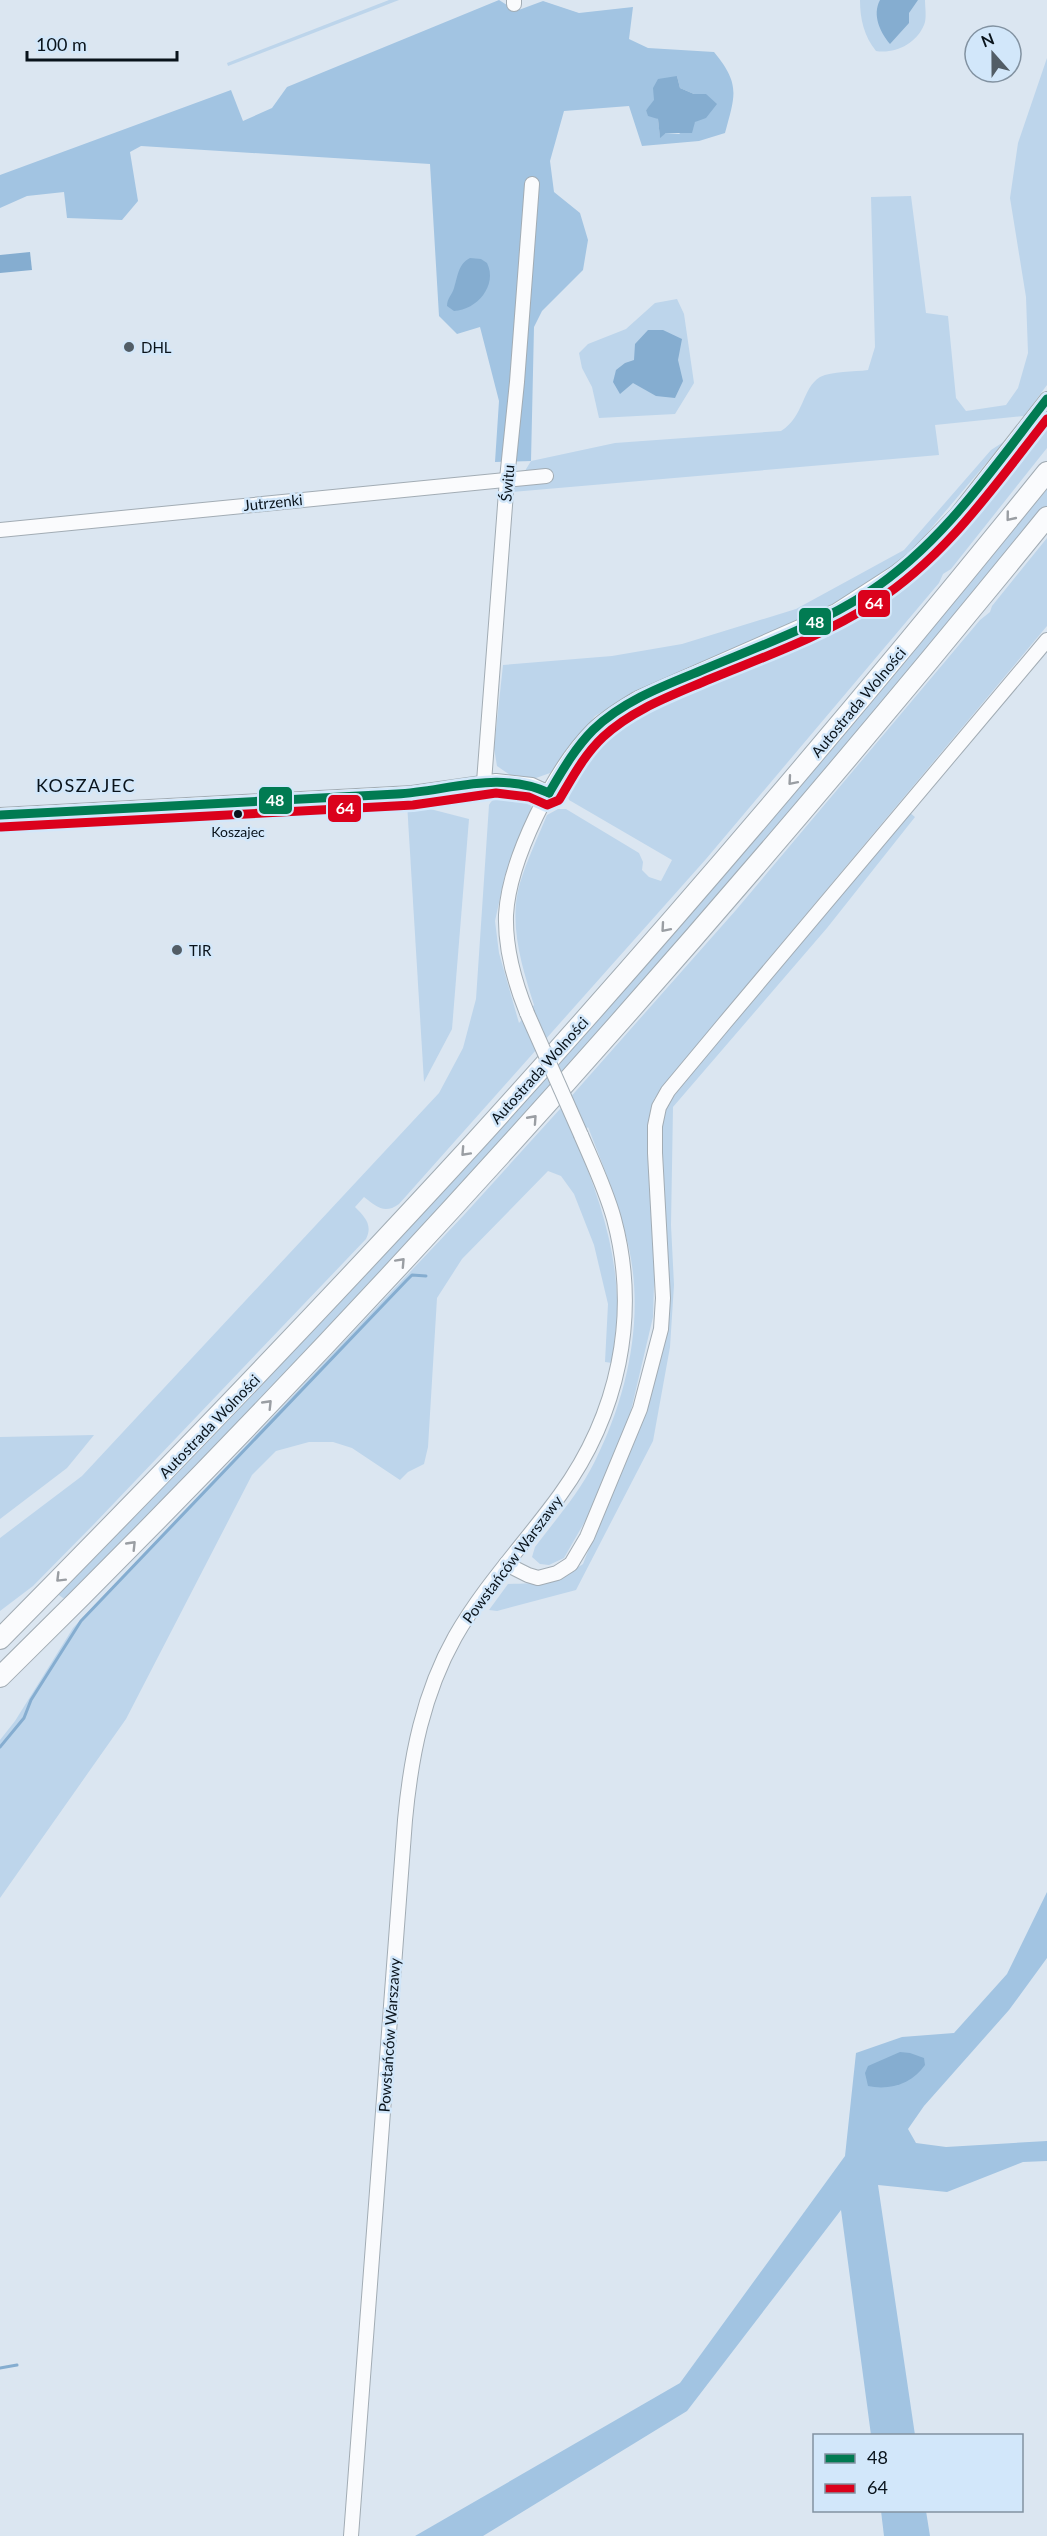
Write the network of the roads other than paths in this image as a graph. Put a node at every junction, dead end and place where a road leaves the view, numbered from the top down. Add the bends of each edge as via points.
1 (532, 184) dead end
2 (1047, 399) edge
3 (1047, 472) edge
4 (546, 476) dead end
5 (507, 479) junction
6 (1047, 517) edge
7 (0, 530) edge
8 (1047, 640) edge
9 (484, 782) junction
10 (549, 793) junction
11 (0, 815) edge
12 (506, 1564) junction
13 (0, 1639) edge
14 (0, 1677) edge
15 (351, 2536) edge

1 - 5 street, Świtu
2 - 10 street, Powstańców Warszawy via 957,514 895,573 836,611 625,706 585,740
3 -> 13 highway, Autostrada Wolności via 806,764 571,1035 186,1450
4 - 5 street, Jutrzenki
5 - 7 street, Jutrzenki
5 - 9 street, Świtu
14 -> 6 highway, Autostrada Wolności via 267,1405 516,1138 816,796
8 - 12 street via 723,1025 659,1107 655,1126 663,1298 661,1329 640,1409 571,1564 538,1578
9 - 10 street via 532,785
9 - 11 street via 412,793
10 - 12 street, Powstańców Warszawy, bridge via 518,859 508,896 508,952 517,989 609,1202 621,1248 623,1344 606,1410 585,1458
12 - 15 street, Powstańców Warszawy via 468,1615 441,1665 425,1707 409,1778

